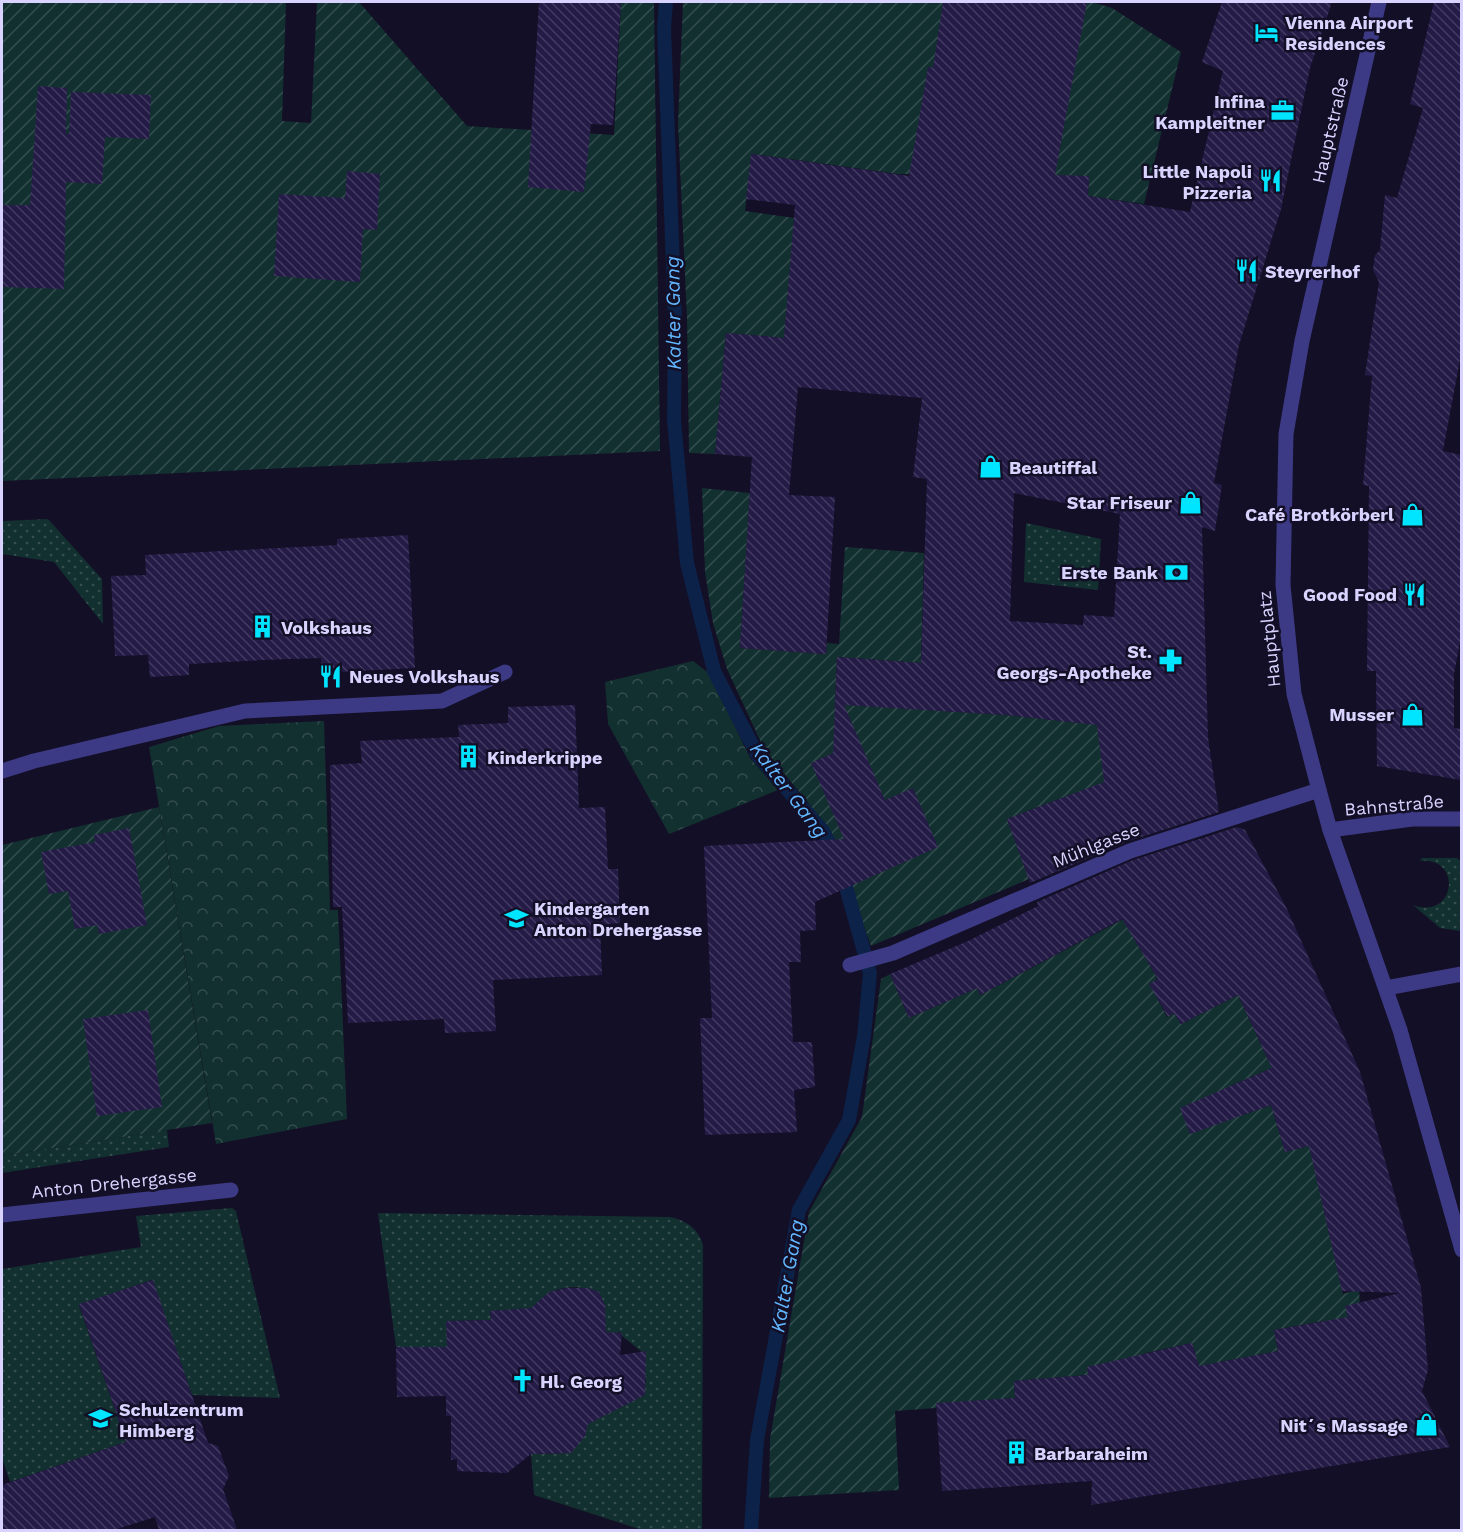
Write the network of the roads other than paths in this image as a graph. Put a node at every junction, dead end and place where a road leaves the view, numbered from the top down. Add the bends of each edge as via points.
1 (1379, 2) edge
2 (1327, 232) joint
3 (505, 672) dead end
4 (2, 771) edge
5 (1319, 790) junction
6 (1461, 819) edge
7 (1330, 830) junction
8 (850, 965) dead end
9 (1461, 974) edge
10 (1386, 988) junction
11 (231, 1190) dead end
12 (2, 1215) edge
13 (1461, 1250) edge

1 - 2 street, Hauptstraße
2 - 5 street, Hauptplatz via 1286,434 1283,585 1294,694
3 - 4 street via 442,701 245,711 34,760
5 - 7 street, Hauptplatz
5 - 8 street, Mühlgasse via 1130,851 893,953
6 - 7 street, Bahnstraße via 1412,819
7 - 10 street, Hauptplatz
9 - 10 street
10 - 13 street, Hauptplatz
11 - 12 street, Anton Drehergasse

